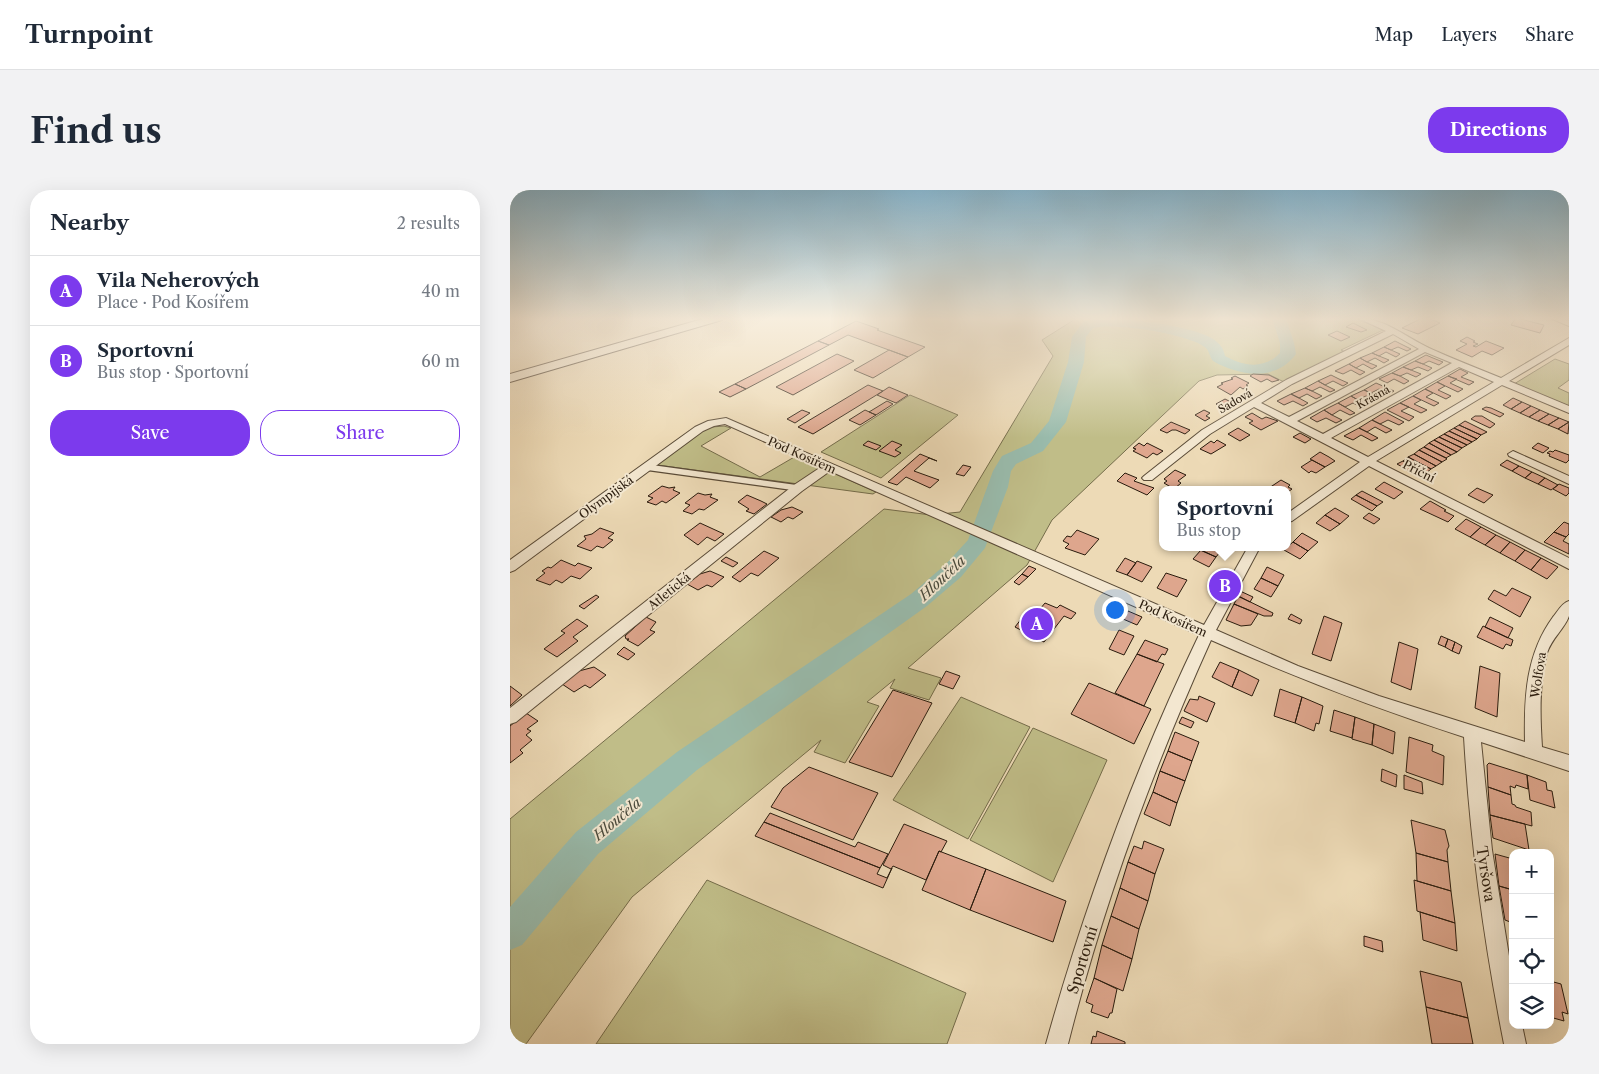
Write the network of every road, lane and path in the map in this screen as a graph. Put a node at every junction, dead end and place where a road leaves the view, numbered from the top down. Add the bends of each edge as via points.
1 (580, 358) edge
2 (1338, 358) edge
3 (1408, 358) edge
4 (1447, 358) edge
5 (1542, 358) edge
6 (1459, 363) junction
7 (510, 378) edge
8 (1503, 382) junction
9 (1256, 404) junction
10 (1569, 410) edge
11 (1290, 421) junction
12 (703, 427) joint
13 (1324, 438) junction
14 (1513, 454) dead end
15 (1369, 461) junction
16 (829, 466) junction
17 (646, 467) junction
18 (1148, 478) dead end
19 (1569, 480) edge
20 (798, 488) junction
21 (1291, 516) edge
22 (1252, 551) edge
23 (1569, 564) edge
24 (510, 567) edge
25 (1569, 606) edge
26 (1206, 633) junction
27 (510, 717) edge
28 (1472, 733) junction
29 (1534, 751) junction
30 (1569, 763) edge
31 (1057, 1044) edge
32 (1516, 1044) edge

1 - 7 main road
2 - 9 street, Sadová via 1289,382
3 - 11 street
4 - 6 street
5 - 8 street
6 - 8 street
6 - 13 street, Krásná
8 - 10 street
8 - 15 street
9 - 11 street, Příční
9 - 18 street, Sadová via 1206,432
11 - 13 street, Příční
12 - 16 street, Pod Kosířem via 728,422
12 - 17 street, Olympijská
13 - 15 street, Příční
14 - 19 street
15 - 21 street
15 - 23 street, Příční
16 - 20 street, Atletická
16 - 26 street, Pod Kosířem
17 - 20 lane
17 - 24 street, Olympijská
20 - 27 street, Atletická
22 - 26 street, Sportovní
25 - 29 street, Wolfova via 1541,651 1533,714
26 - 28 street, Pod Kosířem via 1329,684
26 - 31 street, Sportovní via 1122,836
28 - 29 street, Pod Kosířem
28 - 32 street, Tyršova via 1480,840
29 - 30 street, Pod Kosířem

